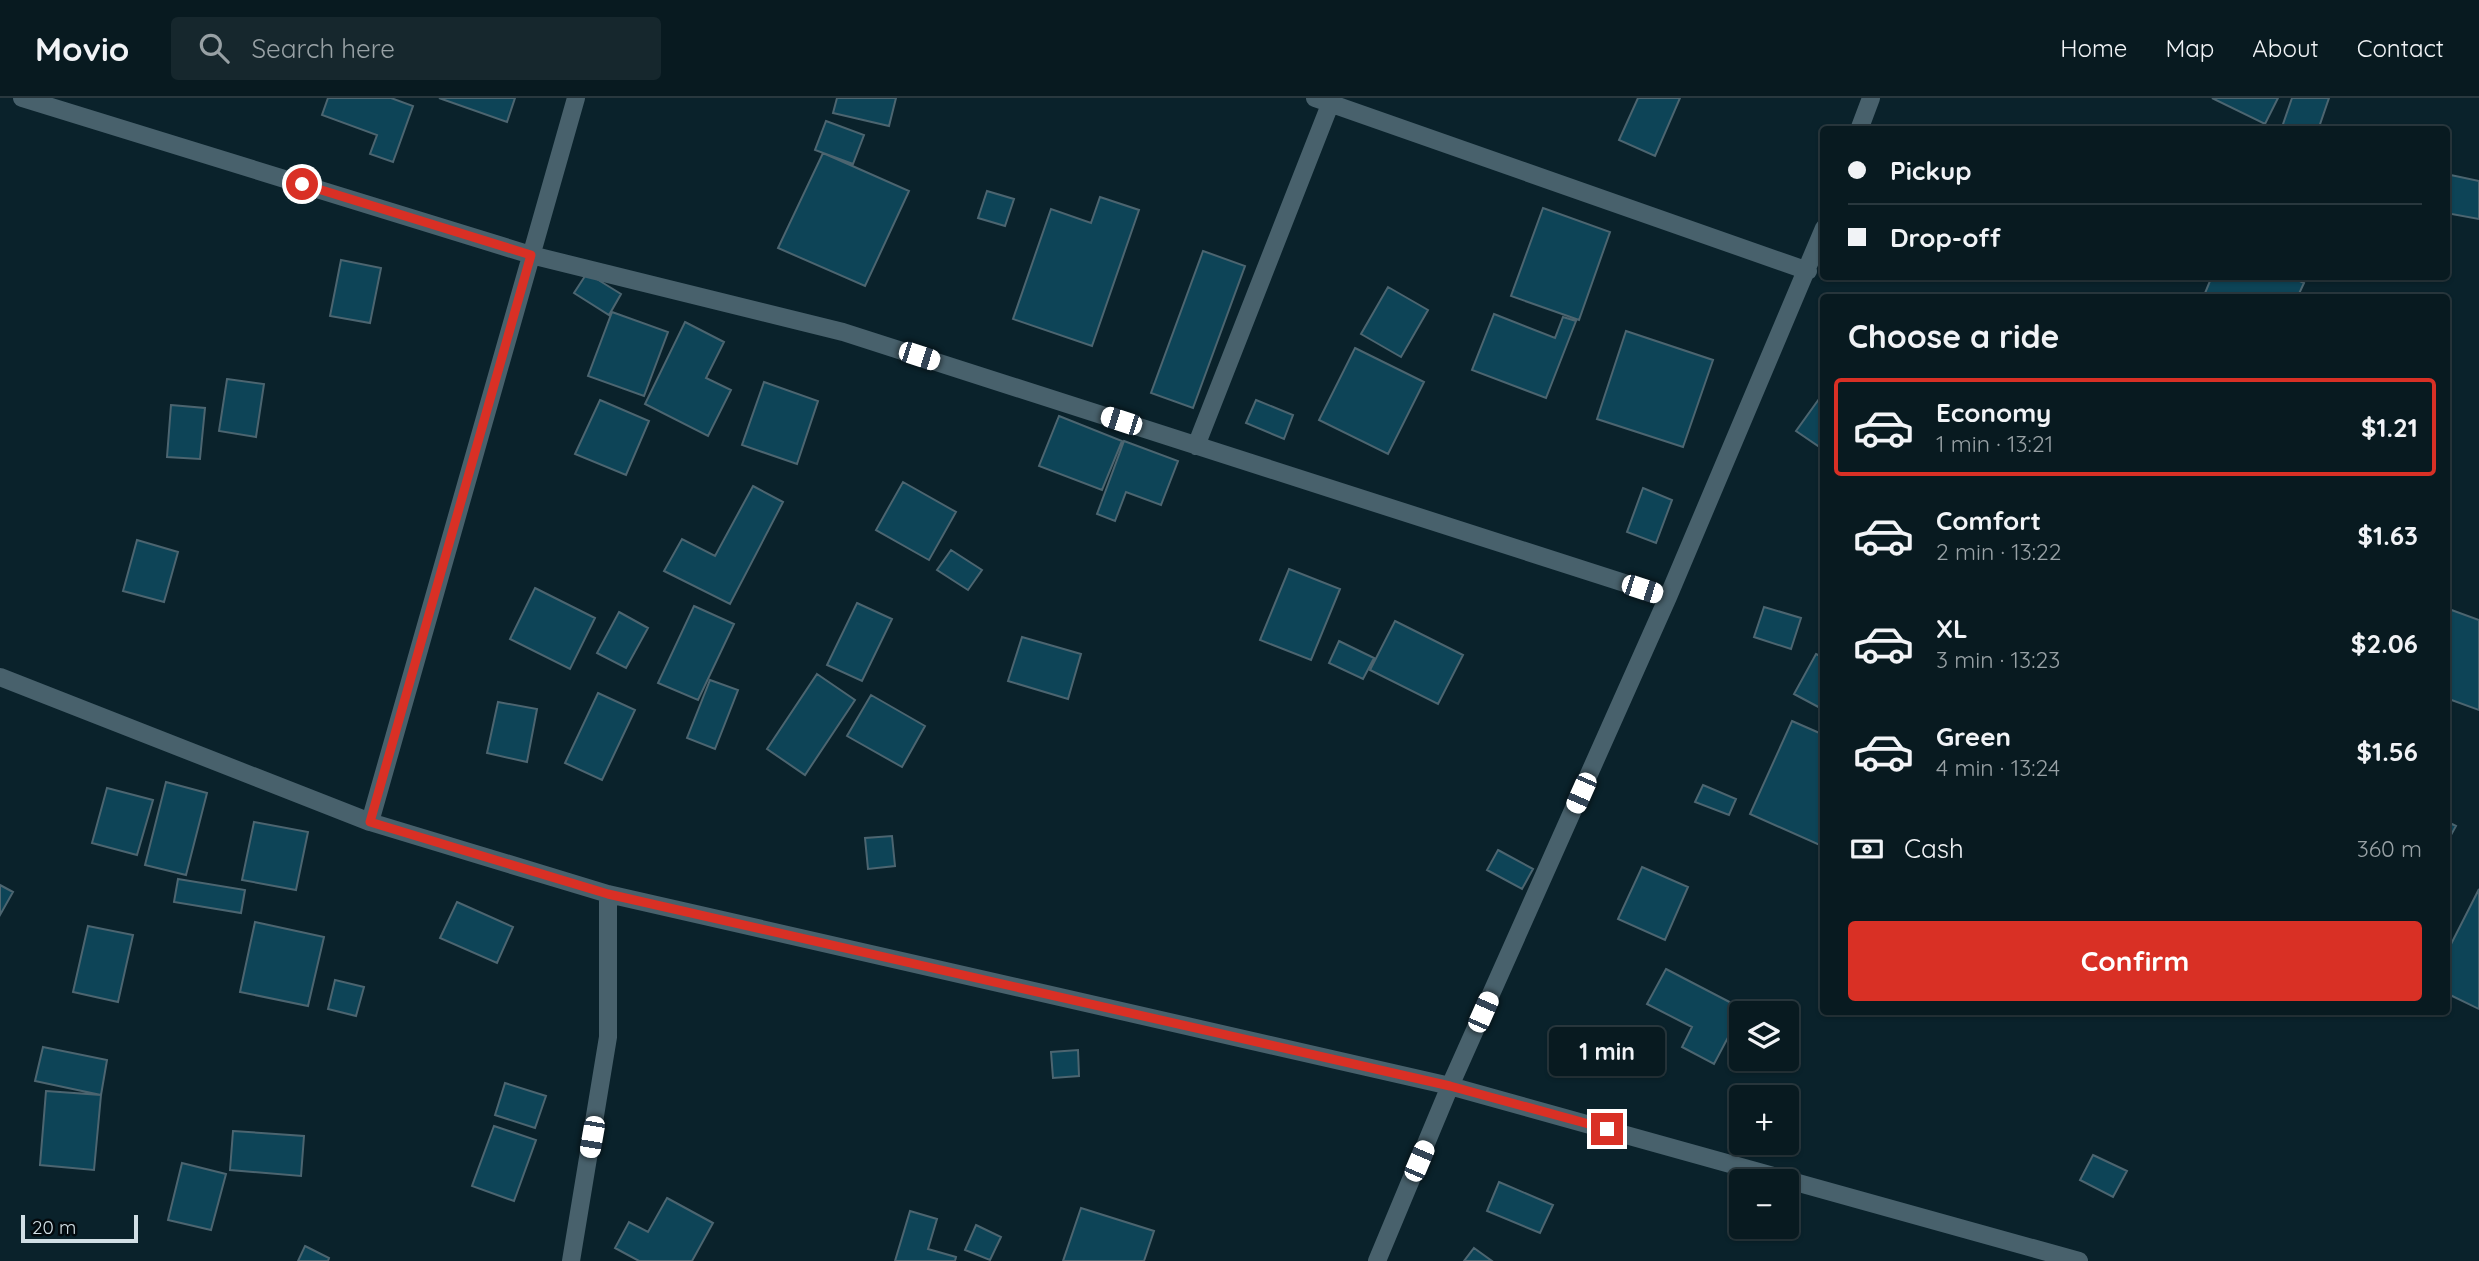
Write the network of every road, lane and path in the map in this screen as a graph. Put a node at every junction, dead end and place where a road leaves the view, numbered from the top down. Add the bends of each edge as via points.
1 (22, 98) edge
2 (576, 98) edge
3 (1871, 98) edge
4 (1323, 100) edge
5 (1861, 126) edge
6 (1820, 239) edge
7 (531, 255) junction
8 (1808, 271) junction
9 (1196, 446) junction
10 (1668, 597) junction
11 (0, 677) edge
12 (370, 822) junction
13 (608, 894) junction
14 (1450, 1086) junction
15 (571, 1261) edge
16 (1377, 1261) edge
17 (2079, 1261) edge

1 - 7 street
2 - 7 street
3 - 5 street
4 - 8 street
4 - 9 street
6 - 8 street
7 - 9 street via 844,332
7 - 12 street
8 - 10 street
9 - 10 street
10 - 14 street
11 - 12 street
12 - 13 street
13 - 14 street
13 - 15 street via 608,1037
14 - 16 street
14 - 17 street

